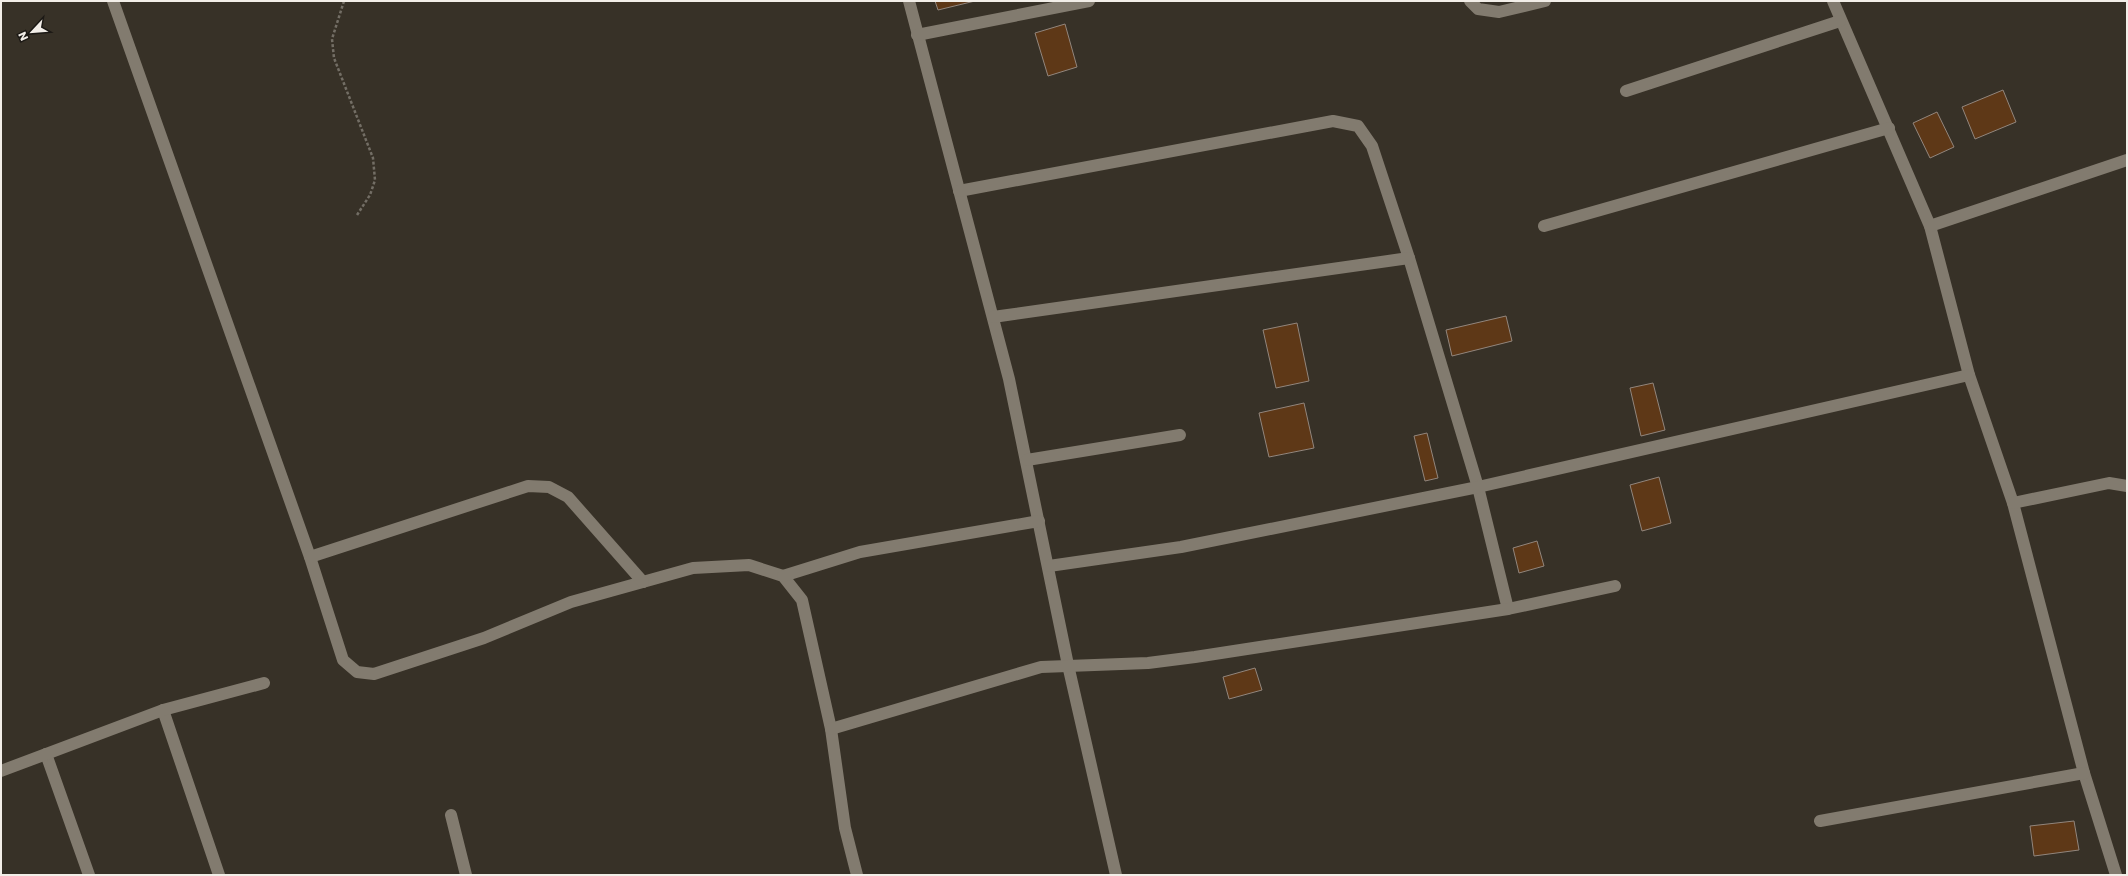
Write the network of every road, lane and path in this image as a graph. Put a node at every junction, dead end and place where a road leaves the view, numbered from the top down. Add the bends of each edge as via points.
1 (113, 1) edge
2 (344, 1) edge
3 (909, 1) edge
4 (1089, 1) edge
5 (1470, 1) edge
6 (1545, 1) edge
7 (1833, 1) edge
8 (1840, 21) junction
9 (917, 35) junction
10 (1626, 91) dead end
11 (1888, 128) junction
12 (2127, 160) edge
13 (959, 191) junction
14 (357, 215) dead end
15 (1544, 226) dead end
16 (1930, 226) junction
17 (1409, 258) junction
18 (993, 317) junction
19 (1969, 375) junction
20 (1180, 435) dead end
21 (1026, 460) junction
22 (2127, 486) edge
23 (1478, 487) junction
24 (2013, 503) junction
25 (1039, 521) junction
26 (310, 557) junction
27 (1049, 566) junction
28 (783, 576) junction
29 (643, 582) junction
30 (1615, 586) dead end
31 (1508, 609) junction
32 (1068, 665) junction
33 (264, 683) dead end
34 (163, 710) junction
35 (831, 729) junction
36 (46, 754) junction
37 (1, 771) edge
38 (2084, 773) junction
39 (451, 815) dead end
40 (1820, 821) dead end
41 (89, 875) edge
42 (219, 875) edge
43 (466, 875) edge
44 (857, 875) edge
45 (1116, 875) edge
46 (2116, 875) edge

1 - 26 street
2 - 14 path via 332,39 334,58 374,158 375,180 370,195
3 - 9 street
4 - 9 street
5 - 6 street via 1478,9 1499,12
7 - 8 street
8 - 10 street
8 - 11 street
9 - 13 street
11 - 15 street
11 - 16 street
12 - 16 street
13 - 17 street via 1333,120 1358,126 1372,146
13 - 18 street
16 - 19 street
17 - 18 street
17 - 23 street
18 - 21 street
19 - 23 street
19 - 24 street
20 - 21 street
21 - 25 street
22 - 24 street via 2109,483
23 - 27 street via 1181,547
23 - 31 street
24 - 38 street
25 - 27 street
25 - 28 street via 860,552
26 - 29 street via 528,486 549,487 568,497
26 - 29 street via 343,660 357,672 374,674 484,638 571,602
27 - 32 street
28 - 29 street via 749,565 693,568
28 - 35 street via 802,600
30 - 31 street
31 - 32 street via 1195,657 1148,662
32 - 35 street via 1041,667
32 - 45 street
33 - 34 street
34 - 36 street
34 - 42 street
35 - 44 street via 845,828
36 - 37 street
36 - 41 street
38 - 40 street
38 - 46 street
39 - 43 street

